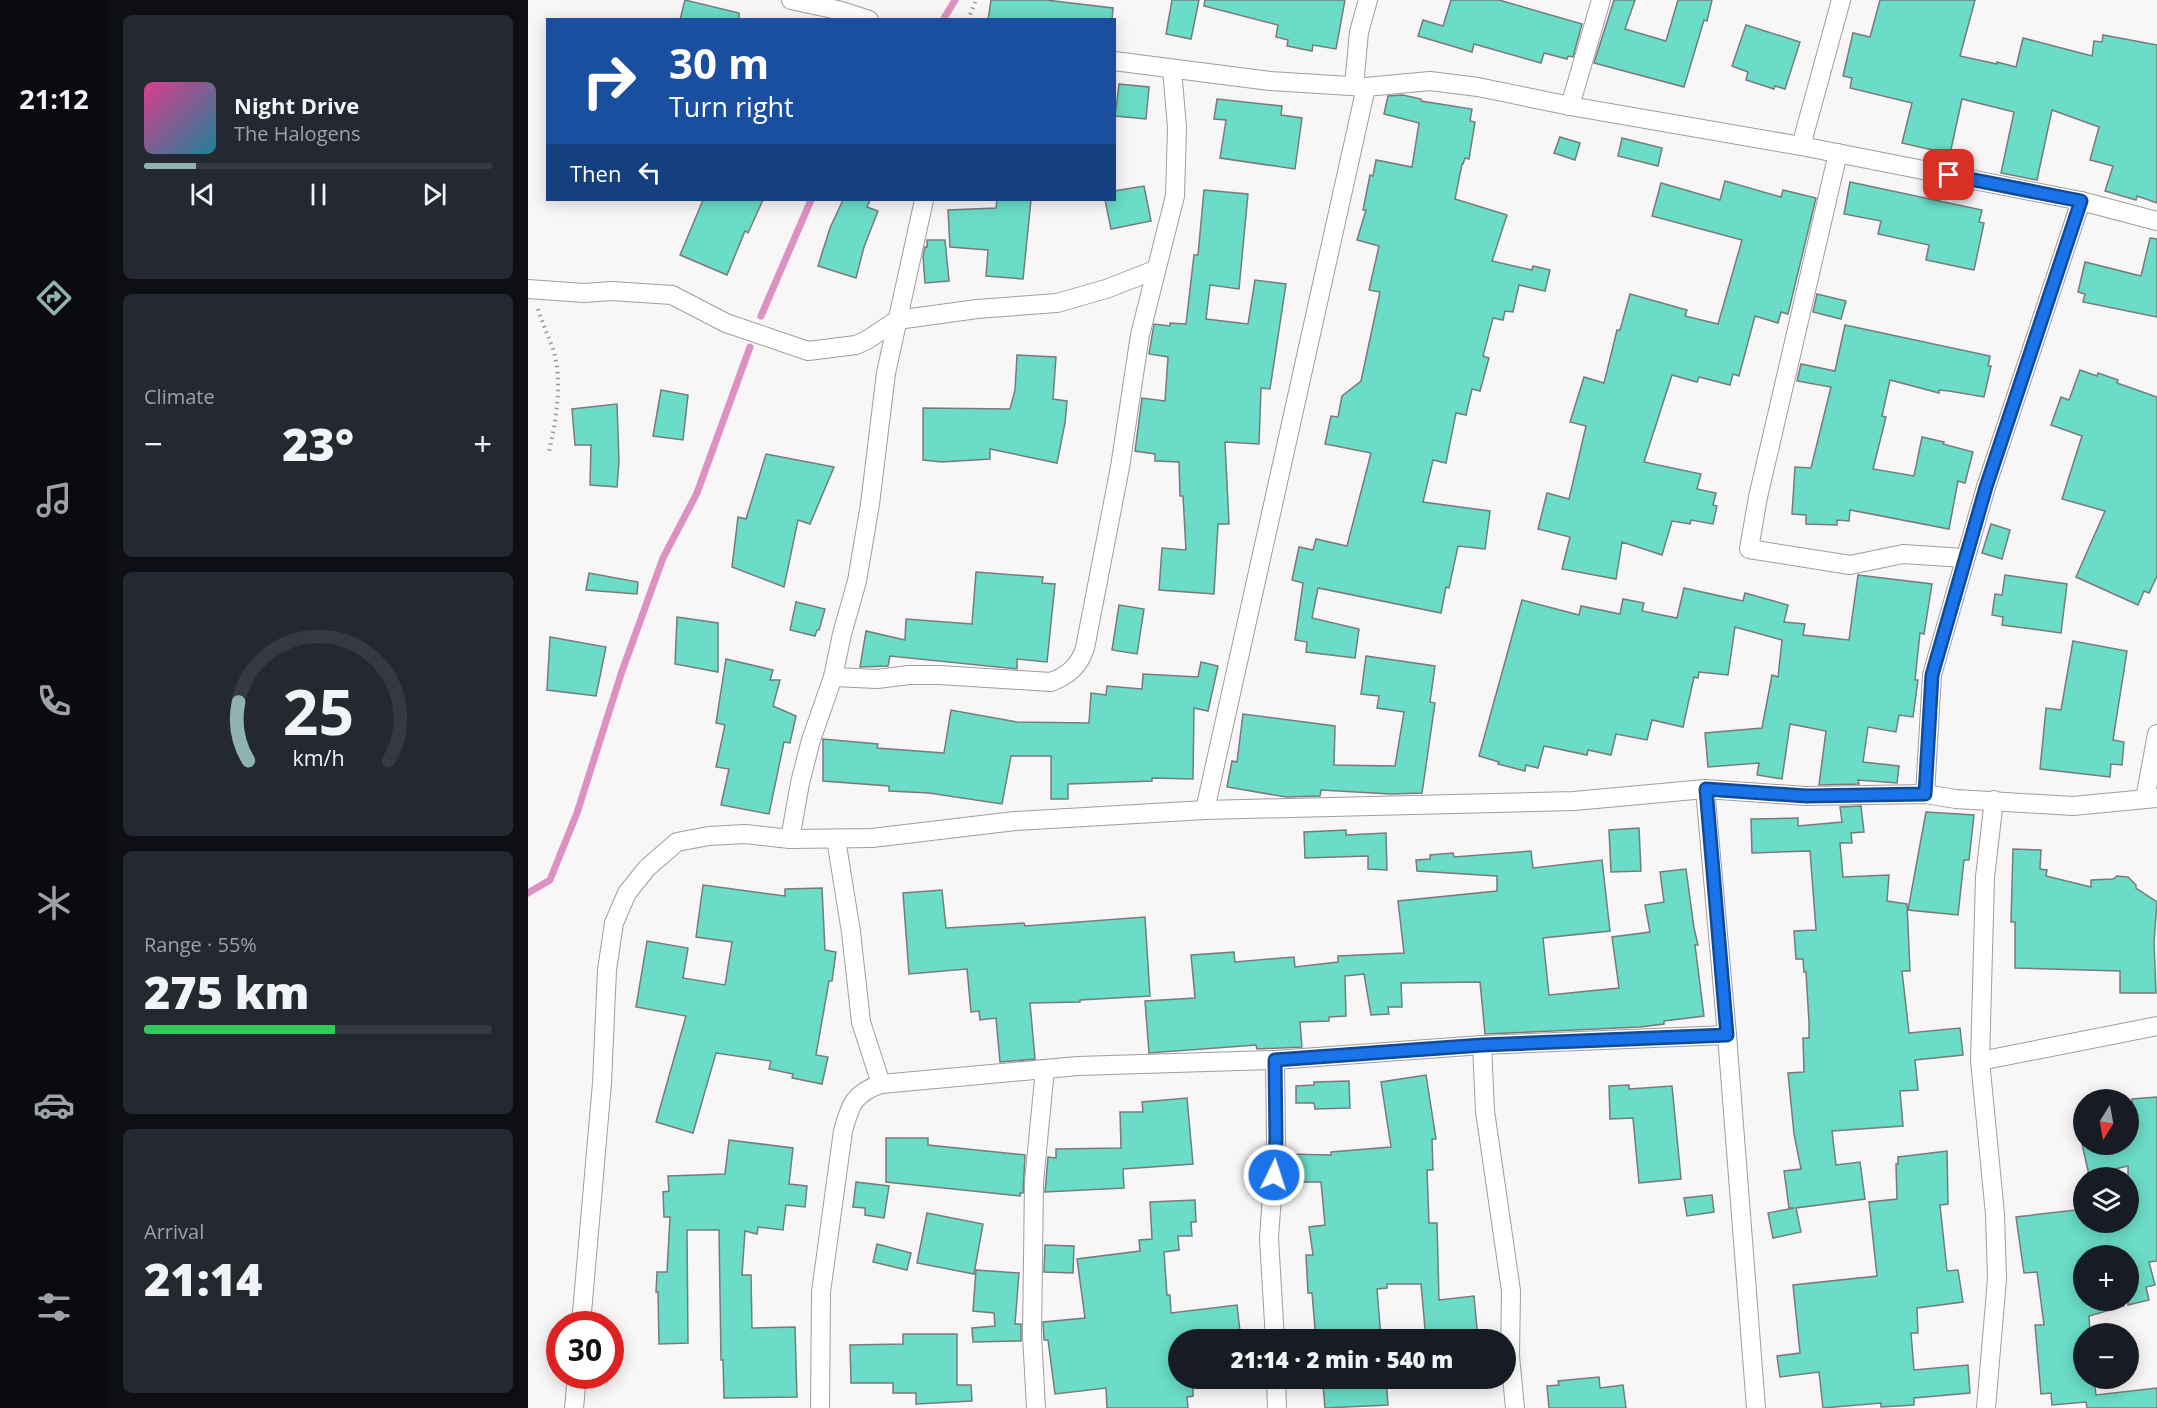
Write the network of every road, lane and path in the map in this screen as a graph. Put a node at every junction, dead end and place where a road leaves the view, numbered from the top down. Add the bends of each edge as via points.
1 (976, 0) edge
2 (1368, 0) edge
3 (1601, 0) edge
4 (1841, 0) edge
5 (800, 1) edge
6 (863, 18) edge
7 (969, 18) edge
8 (1116, 61) edge
9 (1172, 69) junction
10 (1360, 87) junction
11 (1570, 106) junction
12 (1801, 146) junction
13 (1838, 153) junction
14 (924, 201) edge
15 (2081, 201) junction
16 (2157, 221) edge
17 (1155, 270) junction
18 (531, 288) edge
19 (897, 320) junction
20 (549, 452) dead end
21 (1964, 558) junction
22 (833, 677) junction
23 (2157, 734) edge
24 (1706, 789) junction
25 (1925, 794) junction
26 (2151, 798) edge
27 (1994, 800) junction
28 (1205, 810) junction
29 (790, 839) junction
30 (836, 839) junction
31 (2157, 1026) edge
32 (1727, 1035) junction
33 (1482, 1045) junction
34 (1275, 1060) junction
35 (1980, 1060) junction
36 (1045, 1069) junction
37 (880, 1084) junction
38 (582, 1311) edge
39 (1274, 1329) edge
40 (576, 1389) edge
41 (1276, 1389) edge
42 (574, 1408) edge
43 (820, 1408) edge
44 (1036, 1408) edge
45 (1277, 1408) edge
46 (1515, 1408) edge
47 (1756, 1408) edge
48 (1980, 1408) edge

1 - 7 path
2 - 10 street via 1359,32
3 - 11 street
4 - 12 street
5 - 6 street
8 - 9 street
9 - 10 street
9 - 17 street via 1178,127 1174,196
10 - 11 street via 1431,81
10 - 28 street
11 - 12 street
12 - 13 street
13 - 15 street
13 - 21 street via 1749,549 1850,565 1903,554
14 - 19 street
15 - 16 street
15 - 21 street
17 - 19 street via 1057,303
17 - 22 street via 1080,662 1065,676 1051,682 940,675
18 - 19 street via 672,295 726,323 808,351 856,345
18 - 20 path via 554,350 557,375 556,423
19 - 22 street via 857,581
21 - 25 street via 1932,675
22 - 29 street via 811,740
23 - 26 street
24 - 25 street via 1806,796
24 - 28 street via 1574,801
24 - 32 street
25 - 27 street
26 - 27 street via 2073,806
27 - 35 street via 1984,887
28 - 30 street via 1015,821
29 - 30 street
29 - 38 street via 745,834 677,842 647,868 627,893 614,923 607,970 602,1083
30 - 37 street via 861,1022
31 - 35 street
32 - 33 street
32 - 47 street
33 - 34 street
33 - 46 street via 1485,1111 1511,1291 1510,1356
34 - 36 street
34 - 39 street via 1276,1139 1269,1238
35 - 48 street via 1995,1214 1997,1279
36 - 37 street
36 - 44 street via 1034,1182 1032,1335
37 - 43 street via 864,1089 850,1106 843,1131 821,1292
40 - 42 street
41 - 45 street

